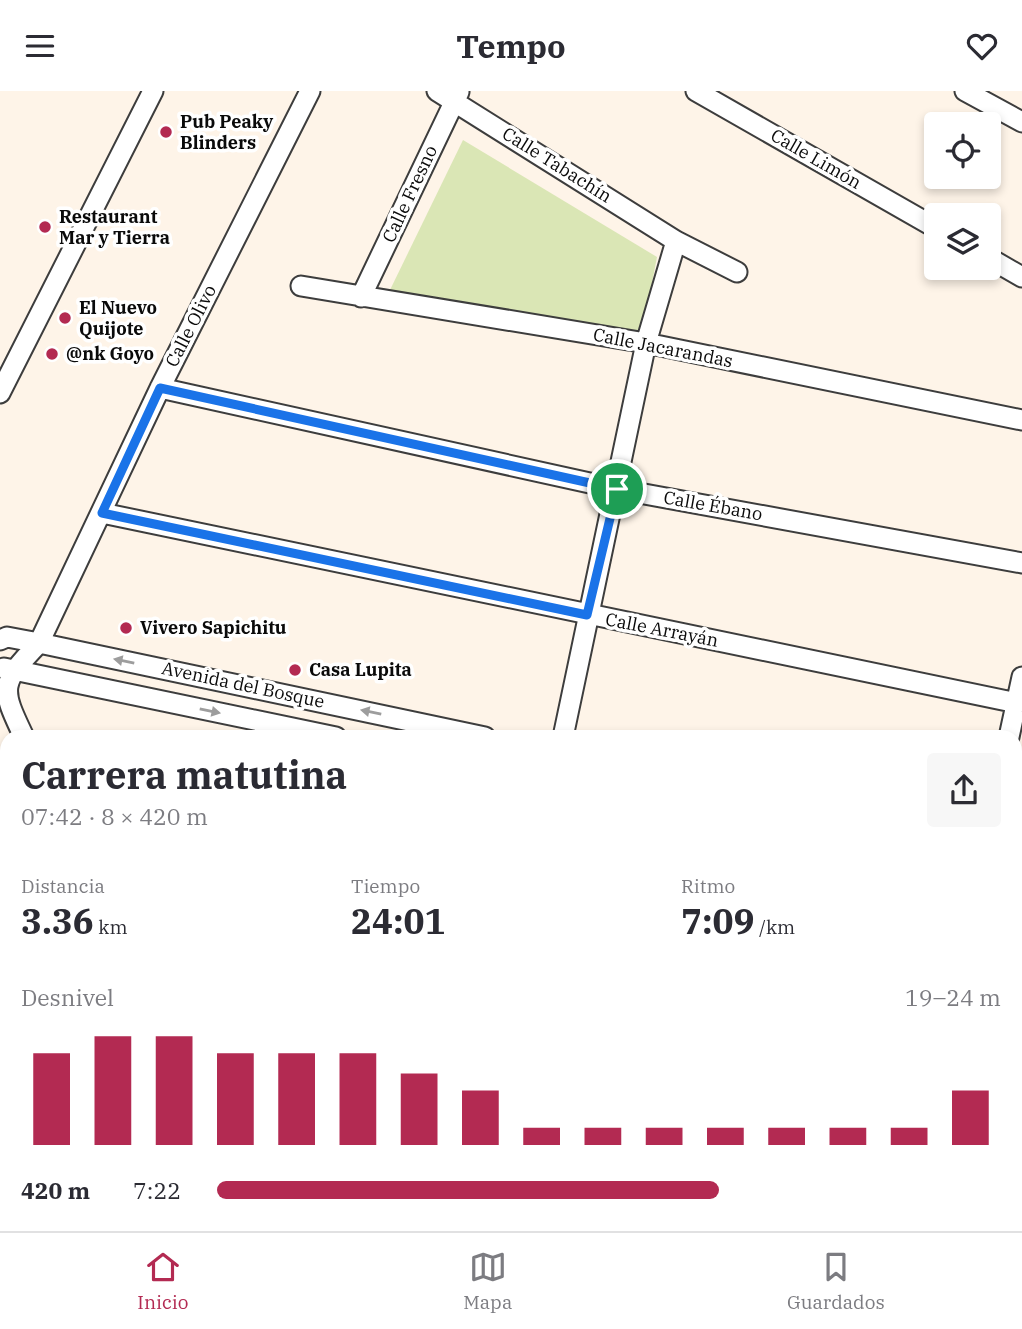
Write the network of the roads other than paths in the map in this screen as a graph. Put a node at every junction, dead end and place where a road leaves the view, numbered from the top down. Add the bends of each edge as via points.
1 (153, 91) edge
2 (310, 91) edge
3 (437, 91) edge
4 (696, 91) edge
5 (965, 91) edge
6 (457, 96) edge
7 (1022, 122) edge
8 (924, 221) edge
9 (676, 241) junction
10 (1001, 265) edge
11 (737, 272) dead end
12 (1022, 277) edge
13 (301, 286) dead end
14 (361, 297) junction
15 (646, 343) junction
16 (160, 388) junction
17 (0, 393) edge
18 (1022, 420) edge
19 (617, 489) junction
20 (102, 513) junction
21 (1022, 563) edge
22 (587, 615) junction
23 (0, 640) edge
24 (39, 643) junction
25 (6, 668) edge
26 (1022, 677) edge
27 (1017, 703) junction
28 (408, 729) edge
29 (19, 730) edge
30 (303, 730) edge
31 (565, 730) edge
32 (1011, 730) edge

1 - 17 street
2 - 16 street, Calle Olivo
3 - 6 street, Calle Tabachín
4 - 8 street, Calle Limón
5 - 7 street
6 - 9 street, Calle Tabachín
6 - 14 street, Calle Fresno
9 - 11 street, Calle Tabachín
9 - 15 street
10 - 12 street
13 - 14 street, Calle Jacarandas
14 - 15 street, Calle Jacarandas
15 - 18 street, Calle Jacarandas
15 - 19 street
16 - 19 street, Calle Ébano
16 - 20 street, Calle Olivo
19 - 21 street, Calle Ébano
19 - 22 street
20 - 22 street, Calle Arrayán
20 - 24 street, Calle Olivo
22 - 27 street, Calle Arrayán
22 - 31 street
23 - 24 street, Avenida del Bosque via 7,637
24 - 25 street, Calle Olivo
28 -> 24 street, Avenida del Bosque
25 - 29 street via 0,691 2,707
25 -> 30 street, Avenida del Bosque
26 - 27 street
27 - 32 street

